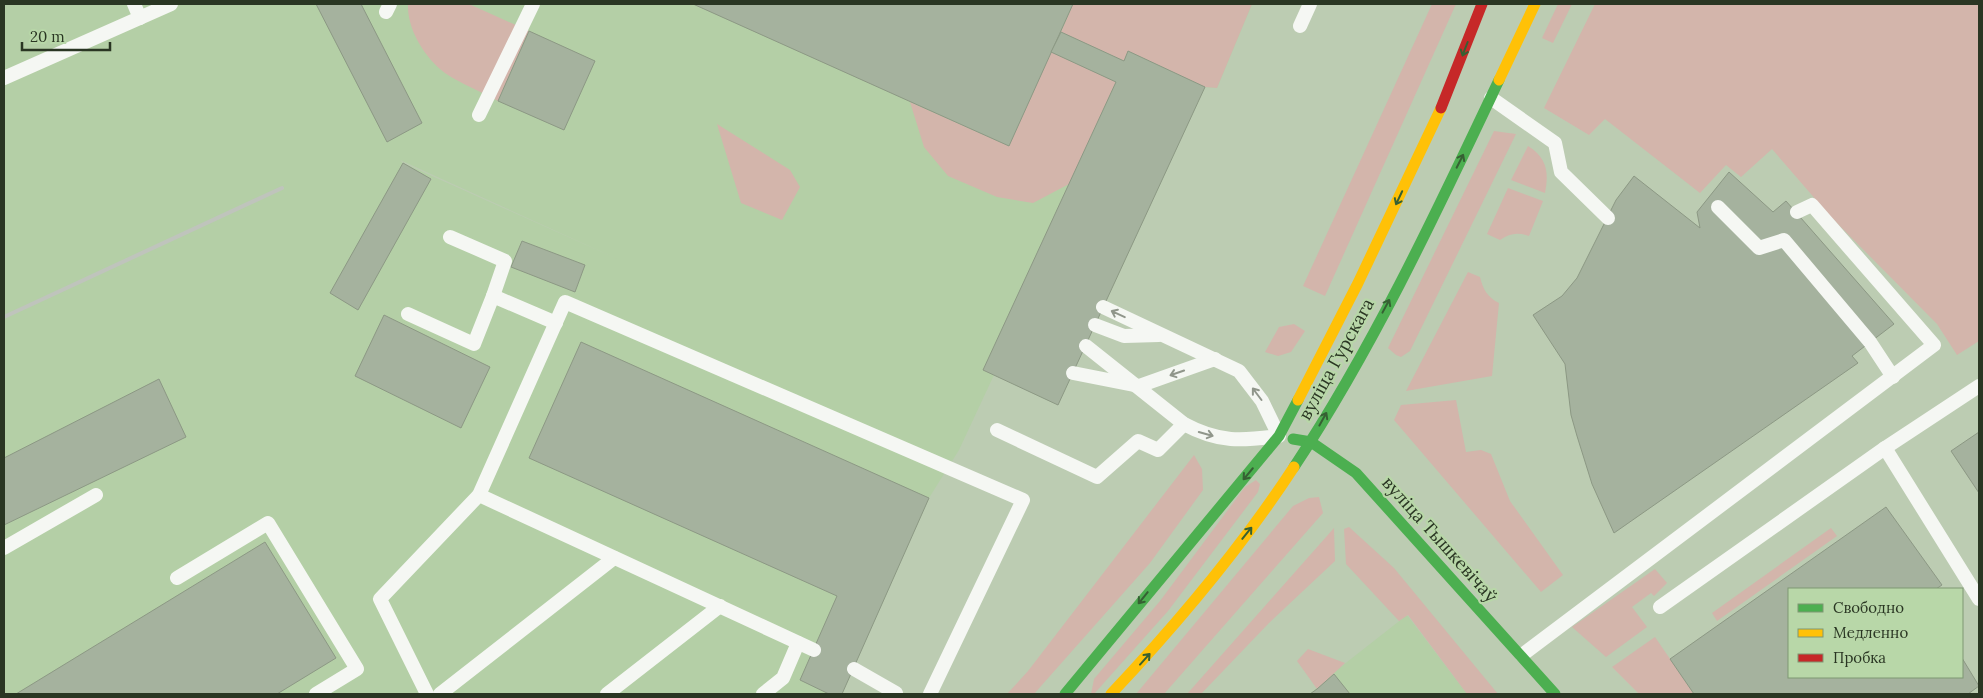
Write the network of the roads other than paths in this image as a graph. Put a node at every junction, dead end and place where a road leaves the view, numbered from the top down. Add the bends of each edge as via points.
1 (134, 4) edge
2 (171, 4) edge
3 (533, 4) edge
4 (1310, 4) edge
5 (1482, 4) edge
6 (1535, 4) edge
7 (140, 18) junction
8 (1300, 26) dead end
9 (4, 78) edge
10 (1492, 98) junction
11 (479, 115) dead end
12 (1718, 207) dead end
13 (1797, 212) dead end
14 (1608, 218) dead end
15 (450, 236) dead end
16 (493, 296) junction
17 (1103, 307) dead end
18 (408, 314) dead end
19 (556, 323) junction
20 (1095, 325) dead end
21 (1162, 335) junction
22 (1086, 346) dead end
23 (1215, 359) junction
24 (1073, 372) dead end
25 (1893, 377) junction
26 (1138, 386) junction
27 (1979, 386) edge
28 (1184, 424) junction
29 (997, 430) dead end
30 (1279, 436) junction
31 (1310, 442) junction
32 (1885, 448) junction
33 (96, 495) dead end
34 (479, 495) junction
35 (4, 548) edge
36 (614, 558) junction
37 (177, 578) dead end
38 (1979, 599) edge
39 (720, 606) junction
40 (1660, 607) dead end
41 (798, 643) junction
42 (814, 650) dead end
43 (1522, 655) junction
44 (854, 669) dead end
45 (316, 694) edge
46 (427, 694) edge
47 (440, 694) edge
48 (608, 694) edge
49 (763, 694) edge
50 (897, 694) edge
51 (930, 694) edge
52 (1065, 694) edge
53 (1111, 694) edge
54 (1555, 694) edge

1 - 7 lane
2 - 7 lane
3 - 11 lane
4 - 8 lane
5 -> 30 main road, вуліца Гурскага via 1442,106 1358,283
6 - 10 main road, вуліца Гурскага
7 - 9 lane
10 - 14 lane via 1555,143 1561,172
31 -> 10 main road, вуліца Гурскага via 1406,269
12 - 25 lane via 1759,248 1784,240 1870,342
13 - 25 lane via 1812,205 1934,345
15 - 16 lane via 505,261
16 - 18 lane via 474,344
16 - 19 lane
21 -> 17 lane
19 - 34 lane
19 - 51 lane via 565,302 1023,500
20 - 21 lane via 1124,336
21 - 23 lane
22 - 26 lane
23 -> 26 lane
30 -> 23 lane via 1262,401 1239,371
24 - 26 lane
25 - 43 lane
26 - 28 lane
27 - 32 lane
28 - 29 lane via 1158,450 1138,441 1097,477
28 -> 30 lane via 1202,434 1239,441
30 - 31 main road, вуліца Тышкевічаў
30 -> 52 main road, вуліца Гурскага
31 - 43 main road, вуліца Тышкевічаў via 1356,473
53 -> 31 main road, вуліца Гурскага via 1145,660 1260,517
32 - 38 lane
32 - 40 lane
33 - 35 lane
34 - 36 lane
34 - 46 lane via 380,598
36 - 39 lane
36 - 47 lane
37 - 45 lane via 268,523 357,669
39 - 41 lane
39 - 48 lane
41 - 42 lane
41 - 49 lane via 783,678
43 - 54 main road, вуліца Тышкевічаў
44 - 50 lane

